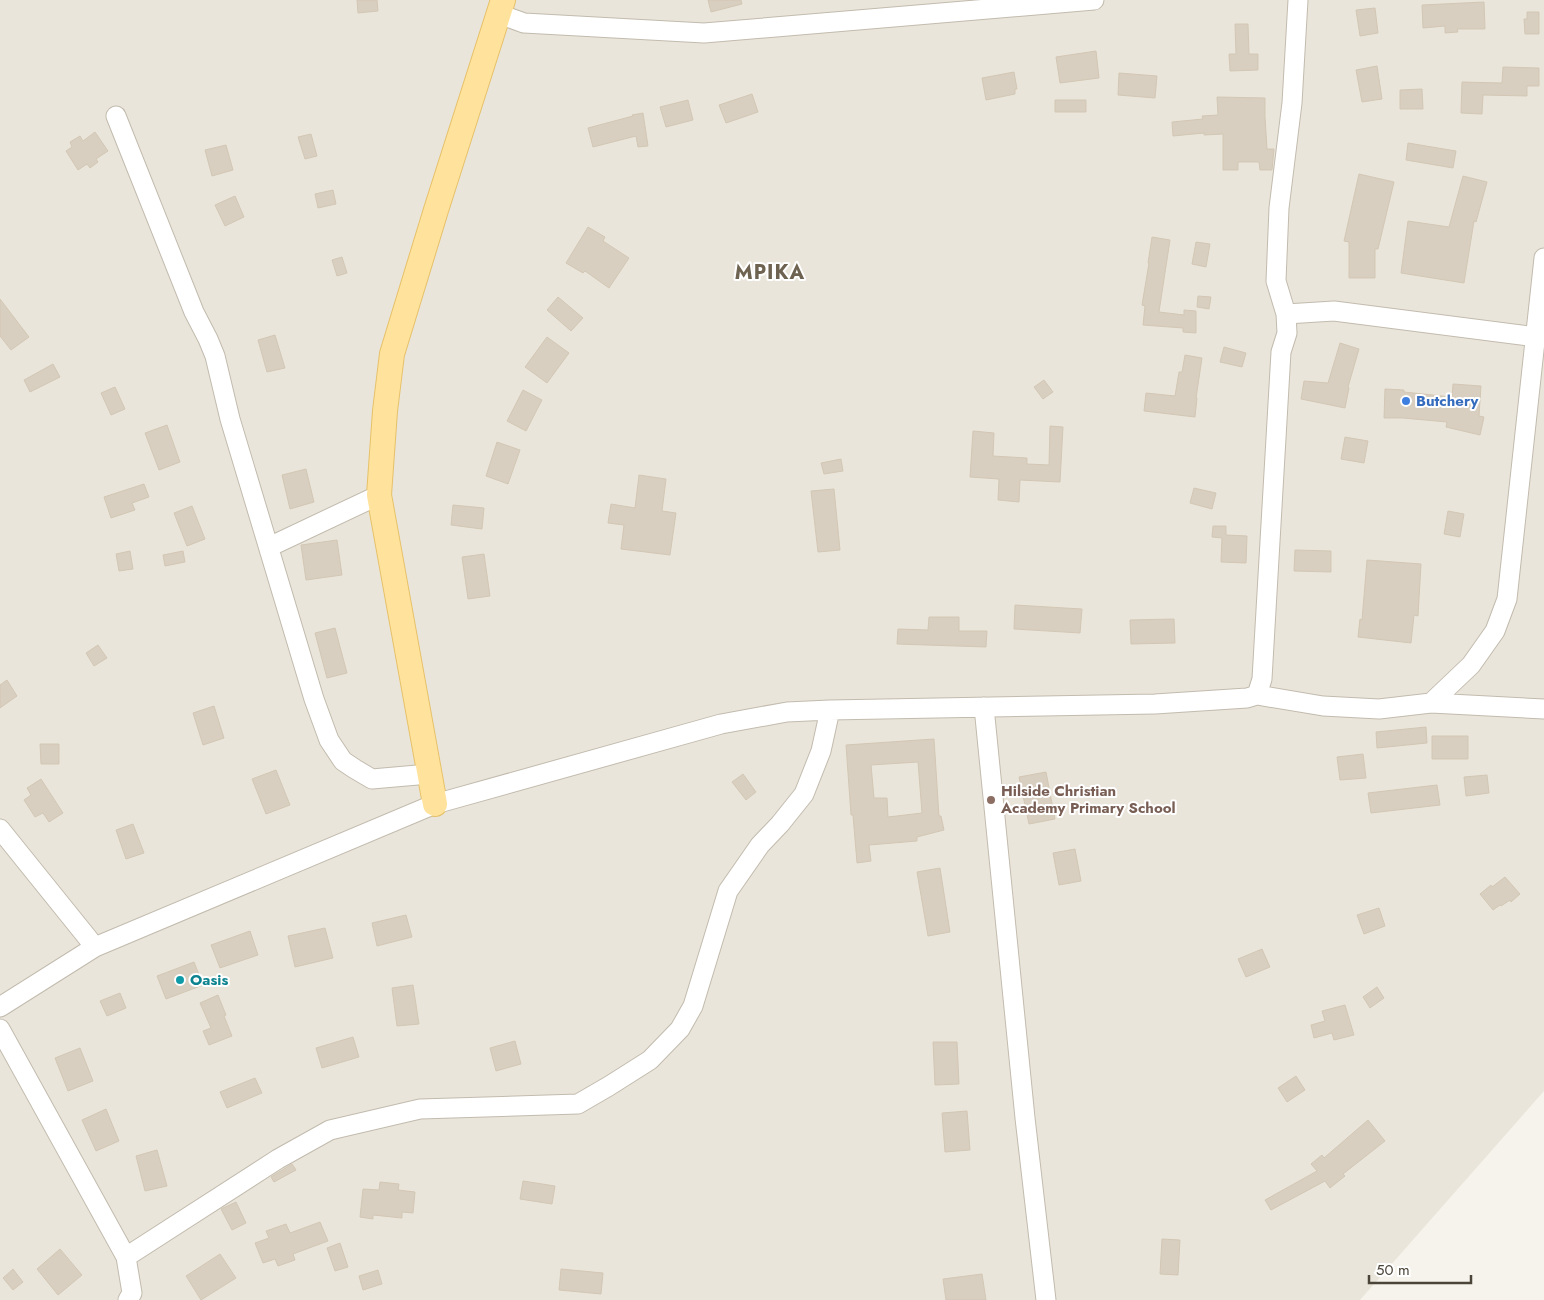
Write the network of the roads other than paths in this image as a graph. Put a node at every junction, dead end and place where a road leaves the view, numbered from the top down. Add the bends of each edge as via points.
1 (1094, 0) edge
2 (1298, 0) edge
3 (501, 7) edge
4 (116, 116) dead end
5 (1544, 258) edge
6 (1286, 314) junction
7 (1539, 337) edge
8 (379, 495) junction
9 (269, 547) junction
10 (1257, 695) junction
11 (1431, 703) junction
12 (984, 707) junction
13 (1544, 709) edge
14 (830, 710) junction
15 (429, 774) junction
16 (434, 804) junction
17 (0, 829) edge
18 (95, 947) junction
19 (0, 1007) edge
20 (0, 1028) edge
21 (126, 1257) junction
22 (128, 1300) edge
23 (1046, 1300) edge

1 - 3 street via 704,32 524,23
2 - 6 street via 1292,103 1278,226 1276,281
3 - 8 main road via 392,354 384,411
4 - 9 street via 194,312 215,356 230,419
5 - 7 street
6 - 7 street via 1334,311
6 - 10 street via 1262,678
7 - 11 street via 1507,598 1495,631 1471,666
8 - 9 street
8 - 15 main road
9 - 15 street via 314,699 329,740 343,761 372,779
10 - 11 street via 1323,706 1379,709
10 - 12 street via 1155,704
11 - 13 street
12 - 14 street
12 - 23 street
14 - 16 street via 787,712 721,724
14 - 21 street via 821,751 804,794 760,845 728,892 694,1006 680,1029 650,1060 578,1104 420,1109 330,1130 278,1159
15 - 16 main road
16 - 18 street
17 - 18 street
18 - 19 street
20 - 21 street
21 - 22 street via 132,1293

